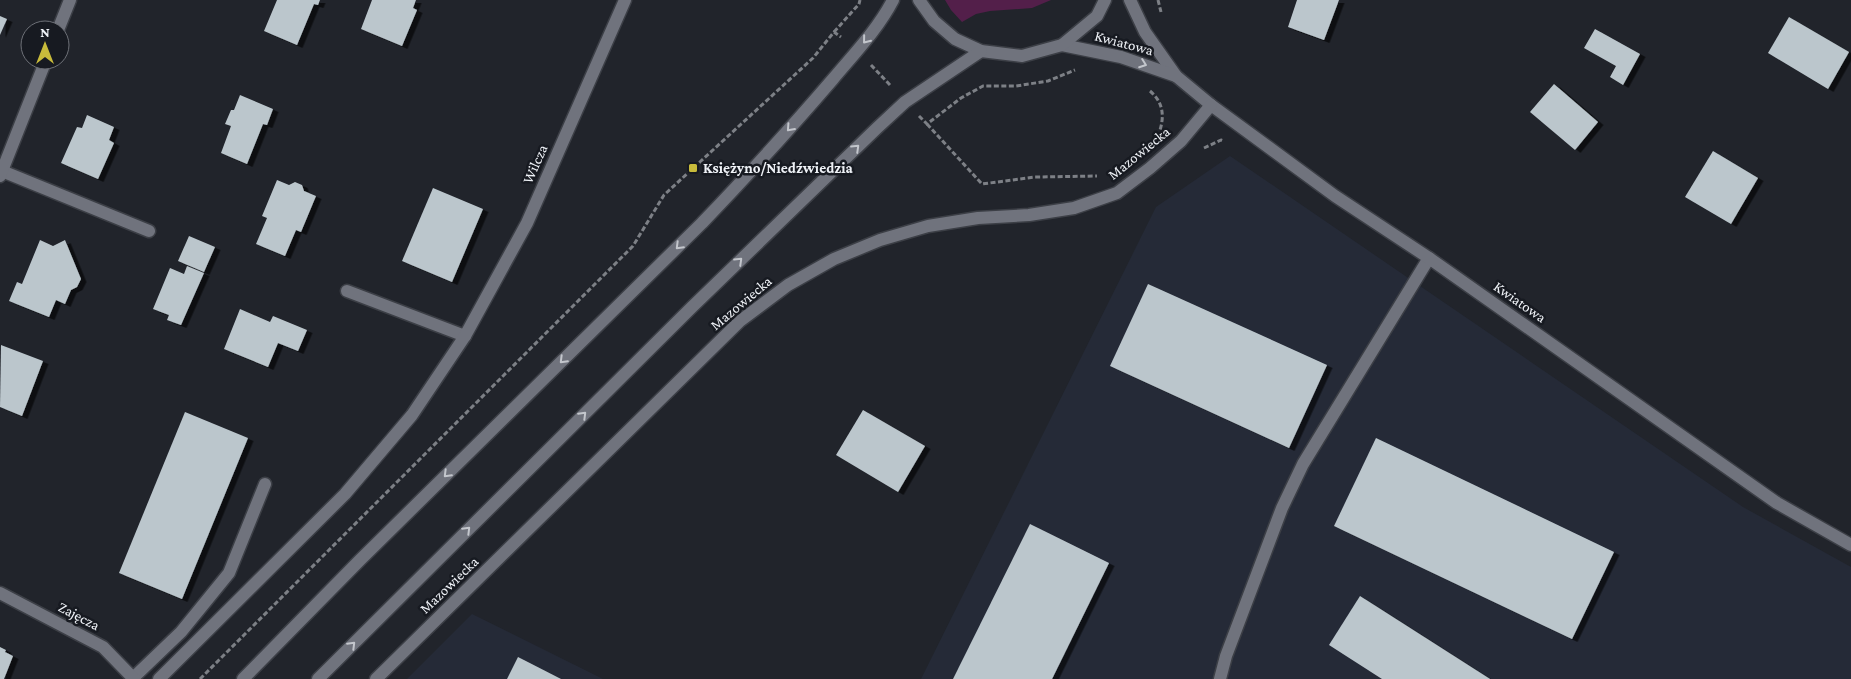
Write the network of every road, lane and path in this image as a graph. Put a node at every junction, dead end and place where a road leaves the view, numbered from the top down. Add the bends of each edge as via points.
1 (70, 0) edge
2 (625, 0) edge
3 (860, 0) edge
4 (893, 0) edge
5 (919, 0) edge
6 (1105, 0) edge
7 (1130, 0) edge
8 (62, 20) edge
9 (834, 32) dead end
10 (1062, 45) junction
11 (981, 51) junction
12 (42, 70) edge
13 (1176, 76) junction
14 (1147, 88) dead end
15 (1211, 105) junction
16 (927, 124) dead end
17 (1157, 138) dead end
18 (1230, 144) dead end
19 (1197, 151) dead end
20 (1, 173) edge
21 (1104, 176) dead end
22 (149, 231) dead end
23 (1429, 258) junction
24 (347, 290) dead end
25 (465, 336) junction
26 (265, 484) dead end
27 (1851, 545) edge
28 (0, 593) edge
29 (134, 678) edge
30 (159, 679) edge
31 (243, 679) edge
32 (318, 679) edge
33 (376, 679) edge
34 (1220, 679) edge

1 - 8 street
2 - 25 street, Wilcza via 527,223
3 - 9 path
4 -> 31 street via 886,15 857,50 741,183
5 - 11 street via 934,21 955,39
6 - 10 street via 1097,16
7 - 13 street, Kwiatowa via 1145,32
10 - 11 street via 1022,56
10 -> 13 street, Kwiatowa via 1121,57
32 -> 11 street via 877,128 906,102
12 - 20 street
13 - 15 street, Kwiatowa
14 - 17 path via 1156,96 1162,109 1163,121
15 - 23 street, Kwiatowa via 1335,196
15 - 33 street, Mazowiecka via 1182,141 1117,193 1074,208 928,226 834,258 788,285 740,321
16 - 21 path via 982,184 1035,177
18 - 19 path via 1221,140
20 - 22 street
23 - 27 street, Kwiatowa via 1777,504
23 - 34 street via 1303,464 1282,508
24 - 25 street
25 - 30 street via 412,415 345,494
26 - 29 street via 230,573 181,632
28 - 29 street, Zajęcza via 103,647

